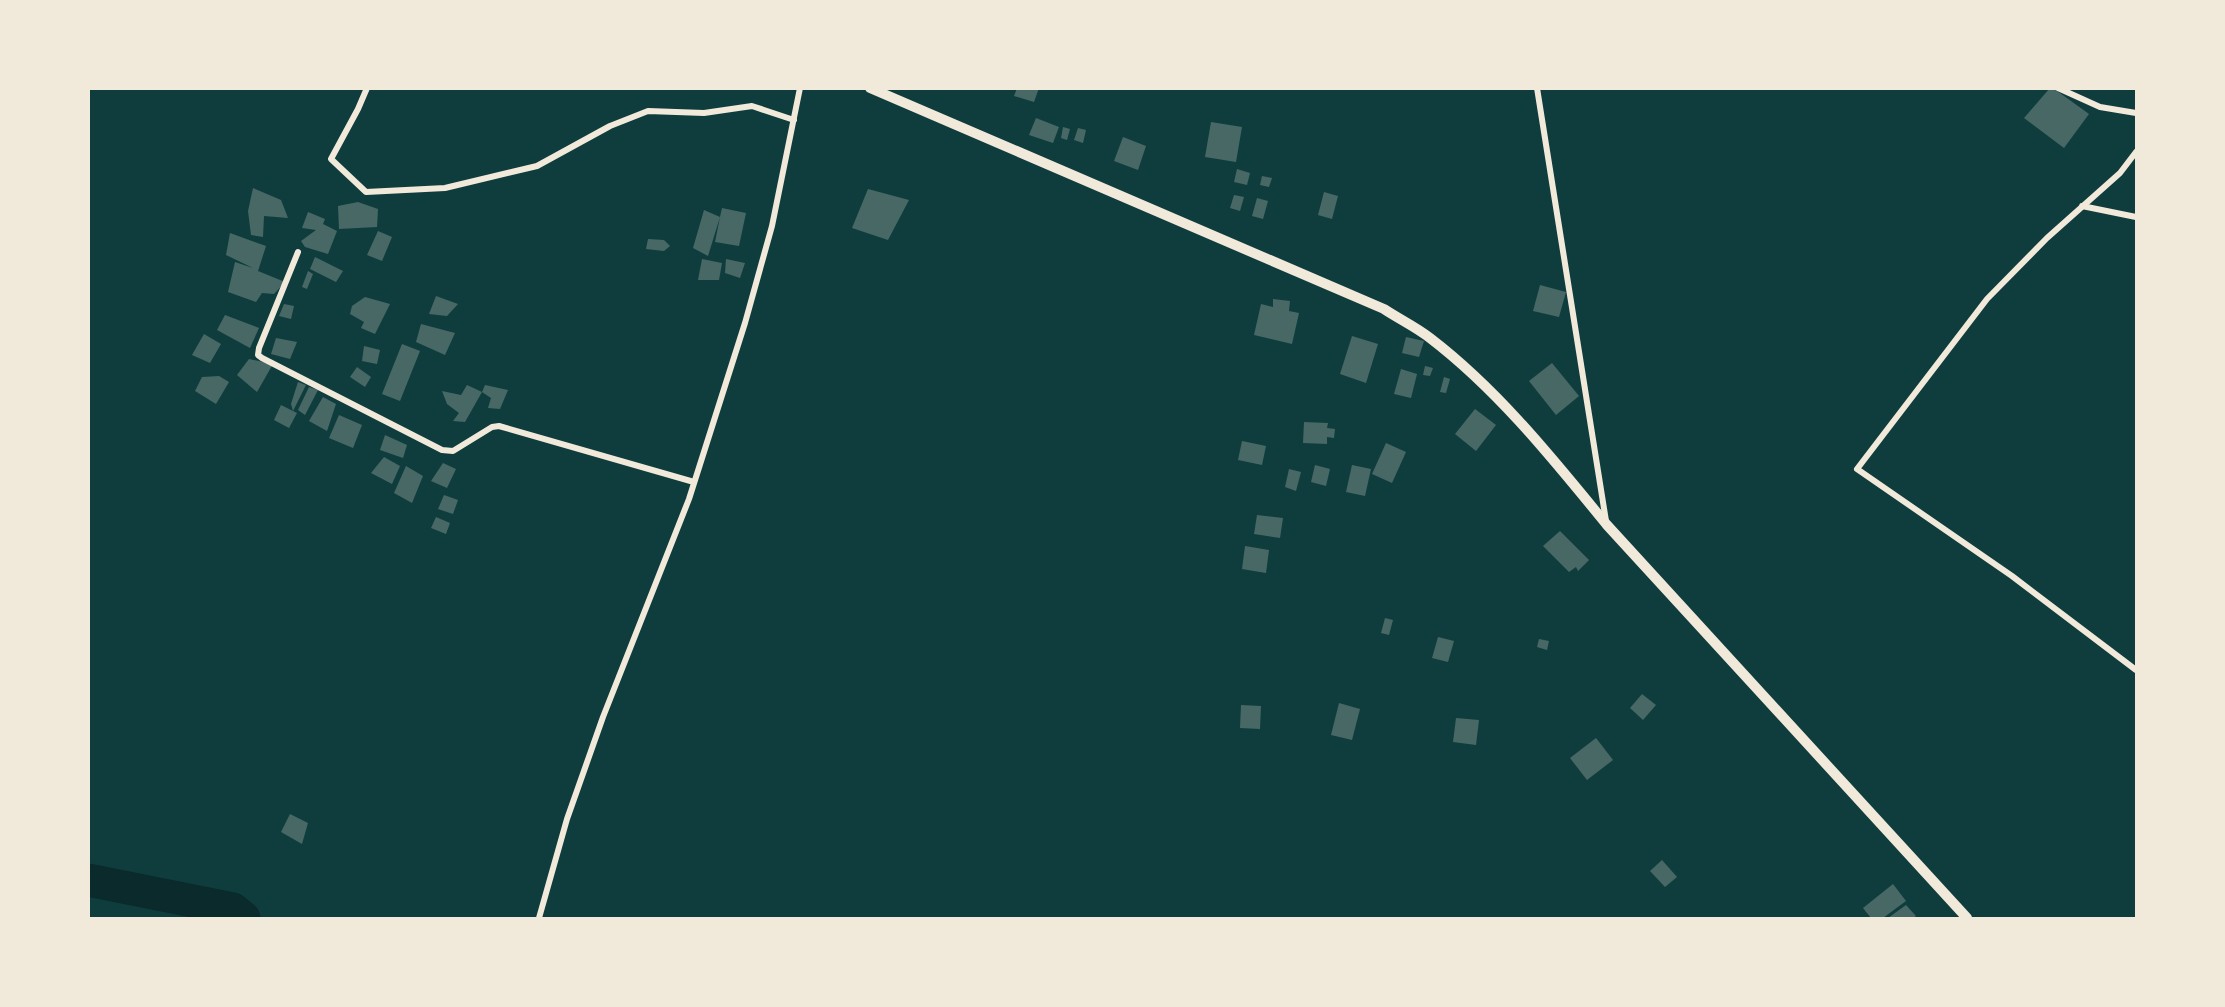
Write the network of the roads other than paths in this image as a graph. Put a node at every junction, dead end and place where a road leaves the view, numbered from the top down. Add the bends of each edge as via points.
1 (367, 88) edge
2 (800, 88) edge
3 (870, 88) edge
4 (1537, 88) edge
5 (2058, 88) edge
6 (2136, 113) edge
7 (794, 120) junction
8 (2136, 152) edge
9 (2082, 206) junction
10 (2136, 217) edge
11 (298, 252) dead end
12 (694, 482) junction
13 (1607, 525) junction
14 (2136, 670) edge
15 (539, 918) edge
16 (1967, 918) edge

1 - 7 street via 331,159 366,192 445,188 537,166 610,126 648,111 704,113 752,106
2 - 7 street
3 - 13 street via 1384,309 1430,338 1486,387
4 - 13 street
5 - 6 street via 2100,107
7 - 12 street via 772,226
8 - 9 street via 2120,173
9 - 10 street
9 - 14 street via 1987,299 1857,469 2012,576
11 - 12 street via 259,348 262,358 442,450 453,452 499,426
12 - 15 street via 603,717 567,819
13 - 16 street

